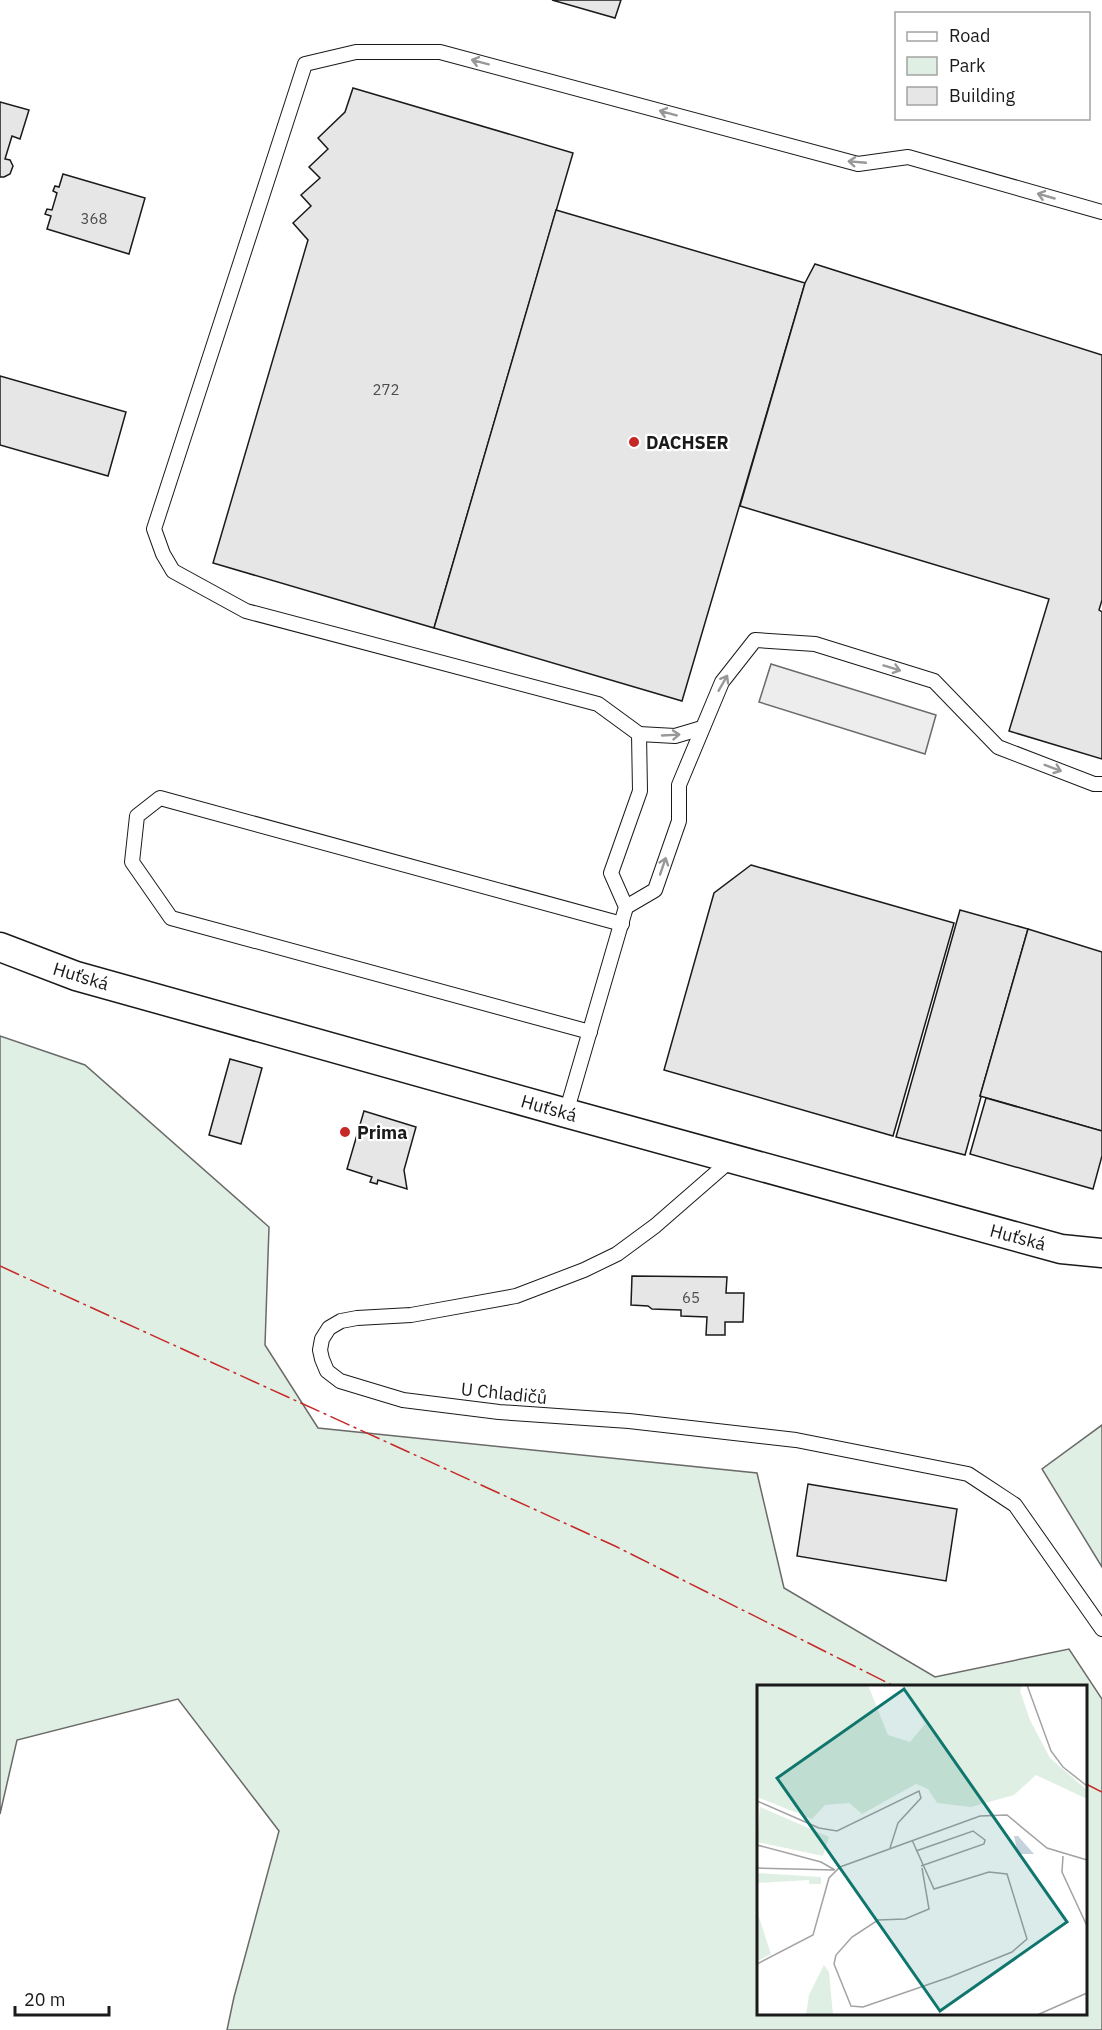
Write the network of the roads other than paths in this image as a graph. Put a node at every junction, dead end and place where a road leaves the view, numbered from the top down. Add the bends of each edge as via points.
1 (1102, 212) edge
2 (702, 728) junction
3 (639, 734) junction
4 (1102, 784) edge
5 (626, 907) junction
6 (622, 924) junction
7 (0, 947) edge
8 (590, 1032) junction
9 (566, 1113) junction
10 (732, 1159) junction
11 (1102, 1253) edge
12 (1102, 1629) edge

1 -> 3 lane via 908,157 858,164 440,52 356,52 305,64 154,529 163,554 174,571 246,611 598,704
3 -> 2 lane via 675,736
2 -> 4 lane via 722,682 755,640 815,644 934,681 998,747
5 -> 2 lane via 655,890 679,820 679,785
3 - 5 lane via 640,791 611,873
5 - 6 lane
6 - 8 lane
6 - 8 lane via 160,798 137,816 132,862 171,918
7 - 9 street, Huťská via 76,976
8 - 9 lane
9 - 10 street, Huťská
10 - 11 street, Huťská via 1061,1249
10 - 12 lane, U Chladičů via 655,1226 617,1254 584,1270 516,1296 411,1315 341,1321 329,1328 322,1340 320,1350 327,1371 340,1382 403,1400 796,1440 968,1474 1016,1505

